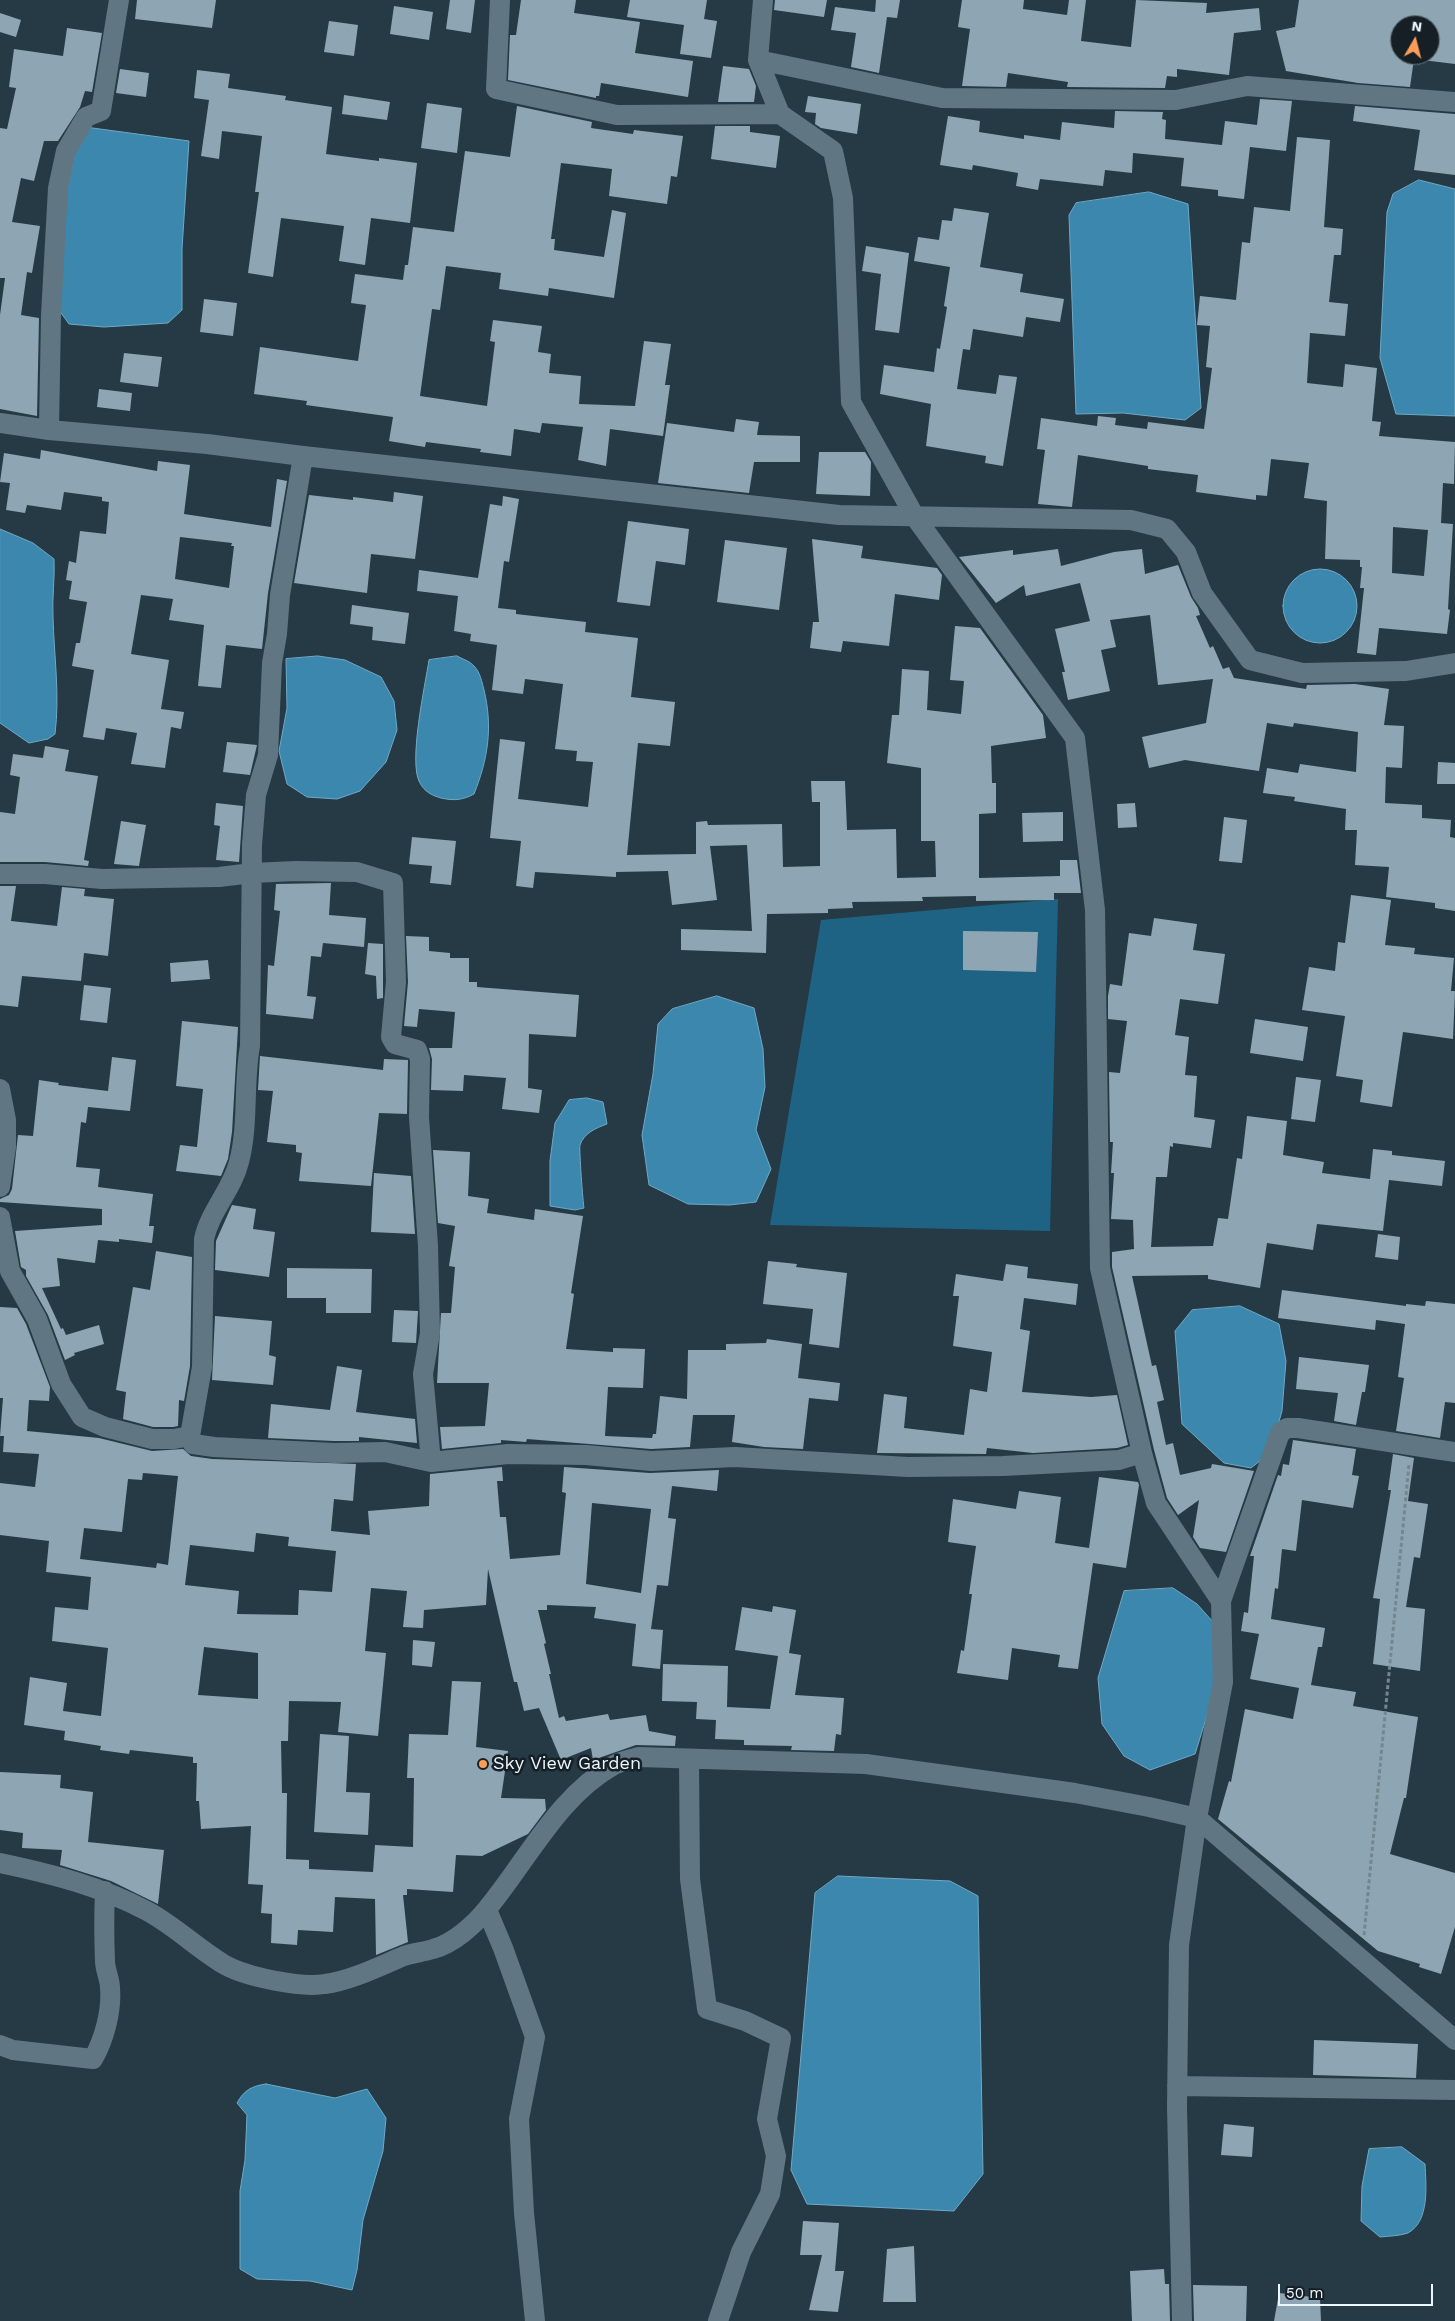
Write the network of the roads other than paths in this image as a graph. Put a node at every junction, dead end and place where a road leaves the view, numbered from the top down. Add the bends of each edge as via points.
1 (118, 0) edge
2 (500, 0) edge
3 (763, 0) edge
4 (758, 60) junction
5 (1455, 102) edge
6 (780, 114) junction
7 (0, 423) edge
8 (49, 430) junction
9 (303, 456) junction
10 (915, 517) junction
11 (1455, 664) edge
12 (252, 873) junction
13 (0, 874) edge
14 (0, 1089) edge
15 (0, 1186) edge
16 (0, 1217) edge
17 (190, 1436) junction
18 (1455, 1452) edge
19 (1142, 1454) junction
20 (431, 1462) junction
21 (1221, 1601) junction
22 (689, 1760) junction
23 (1197, 1818) junction
24 (0, 1863) edge
25 (106, 1891) junction
26 (487, 1910) junction
27 (1455, 2040) edge
28 (0, 2045) edge
29 (1177, 2086) junction
30 (1455, 2090) edge
31 (535, 2321) edge
32 (718, 2321) edge
33 (1182, 2321) edge

1 - 8 street via 101,111 86,117 71,142 58,188
2 - 6 street via 496,89 617,115
3 - 4 street
4 - 5 street via 942,98 1176,100 1247,86
4 - 6 street
6 - 10 street via 833,151 844,198 851,402
7 - 8 street
8 - 9 street
9 - 10 street via 839,515
9 - 12 street via 280,594 278,634 272,663 268,755 256,795
10 - 11 street via 1131,520 1167,529 1186,552 1202,594 1250,660 1302,673 1406,671
10 - 19 street via 1076,738 1095,910 1100,1268
12 - 13 street via 219,878 102,879
12 - 17 street via 250,1046 246,1069 245,1125 239,1162 224,1197 207,1224 204,1239 202,1367
12 - 20 street via 357,872 393,883 396,982 391,1037 395,1044 417,1050 420,1058 419,1117 430,1333 423,1374
14 - 15 street via 6,1120 6,1147
16 - 17 street via 10,1271 37,1319 61,1384 82,1418 152,1439 174,1440
17 - 20 street via 193,1444 214,1448 385,1452
18 - 21 street via 1287,1428 1280,1434
19 - 20 street via 1119,1460 1003,1466 908,1467 735,1456 651,1462 577,1455 508,1454
19 - 21 street via 1156,1503
21 - 23 street via 1223,1682
22 - 23 street via 866,1764 1076,1794
22 - 26 street via 639,1757 615,1764 586,1784 532,1846
22 - 32 street via 690,1879 707,2009 746,2021 781,2038 767,2119 776,2156 770,2194 741,2252
23 - 27 street
23 - 29 street via 1179,1944
24 - 25 street via 67,1878
25 - 26 street via 150,1912 226,1965 251,1976 304,1984 325,1984 411,1954 435,1949 456,1938
25 - 28 street via 104,1937 110,1987 109,2009 100,2047 93,2059 13,2050
26 - 31 street via 535,2037 519,2119
29 - 30 street
29 - 33 street

